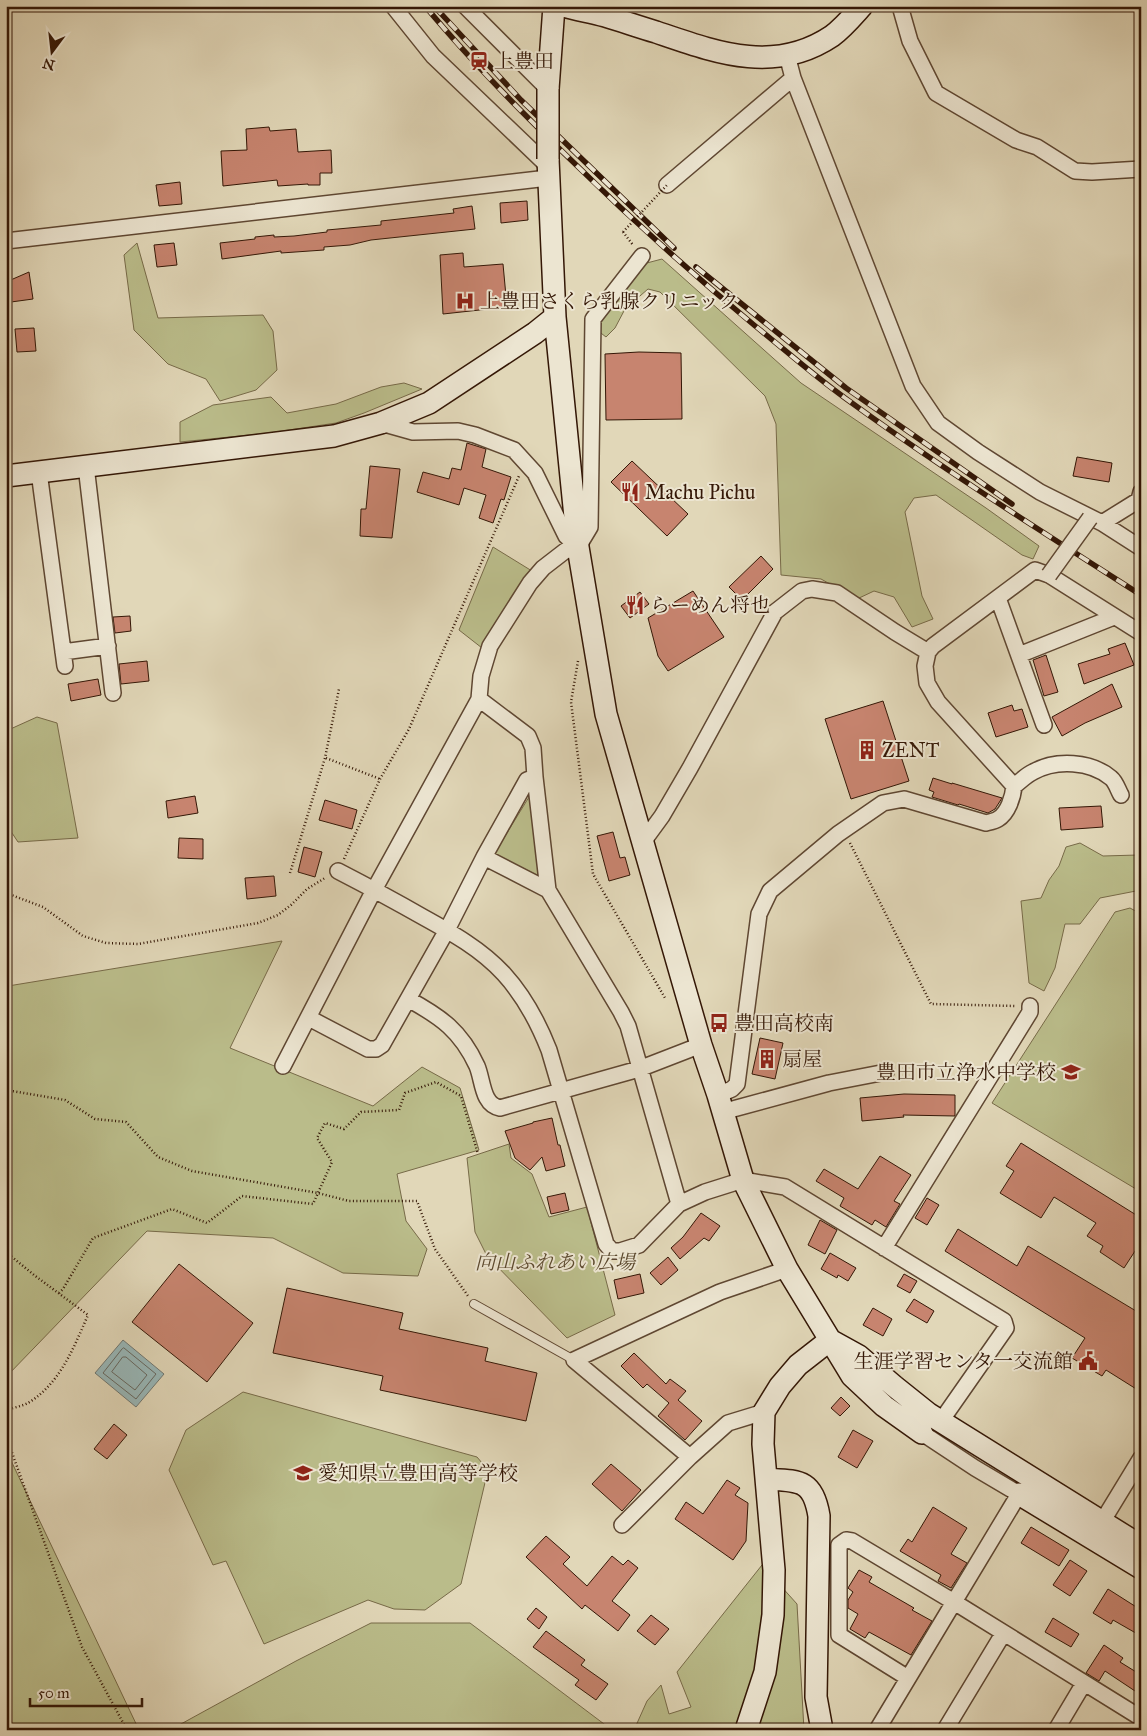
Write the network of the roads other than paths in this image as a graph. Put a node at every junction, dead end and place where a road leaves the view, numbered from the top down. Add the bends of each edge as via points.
1 (393, 6) edge
2 (465, 6) edge
3 (554, 6) edge
4 (564, 6) edge
5 (862, 6) edge
6 (900, 6) edge
7 (787, 55) junction
8 (793, 78) junction
9 (548, 89) junction
10 (548, 167) junction
11 (1141, 169) edge
12 (667, 185) road end
13 (6, 241) edge
14 (642, 256) dead end
15 (555, 317) junction
16 (381, 422) junction
17 (86, 466) junction
18 (39, 472) junction
19 (6, 476) edge
20 (1141, 492) edge
21 (1096, 520) junction
22 (578, 547) junction
23 (1141, 548) edge
24 (1050, 575) junction
25 (998, 598) junction
26 (1114, 616) junction
27 (1141, 633) edge
28 (108, 646) junction
29 (928, 652) junction
30 (1019, 655) junction
31 (113, 693) dead end
32 (479, 699) junction
33 (1044, 725) dead end
34 (535, 777) junction
35 (1014, 786) junction
36 (1121, 795) dead end
37 (643, 842) junction
38 (484, 857) junction
39 (338, 871) road end
40 (374, 890) junction
41 (548, 890) junction
42 (447, 930) junction
43 (408, 999) junction
44 (1030, 1006) road end
45 (309, 1018) junction
46 (701, 1045) junction
47 (283, 1066) dead end
48 (639, 1069) junction
49 (886, 1072) dead end
50 (562, 1091) junction
51 (720, 1103) junction
52 (743, 1180) junction
53 (679, 1204) junction
54 (884, 1248) junction
55 (786, 1269) junction
56 (474, 1304) road end
57 (830, 1340) junction
58 (574, 1360) junction
59 (764, 1412) junction
60 (940, 1421) junction
61 (922, 1433) joint
62 (982, 1456) junction
63 (690, 1457) junction
64 (1141, 1458) edge
65 (766, 1479) junction
66 (1019, 1494) junction
67 (1102, 1522) junction
68 (622, 1525) dead end
69 (1141, 1546) edge
70 (1141, 1568) edge
71 (954, 1602) junction
72 (1003, 1634) junction
73 (908, 1678) junction
74 (1084, 1684) junction
75 (1141, 1718) edge
76 (746, 1730) edge
77 (822, 1730) edge
78 (877, 1730) edge
79 (945, 1730) edge
80 (1056, 1730) edge

1 - 10 street via 433,56
2 - 9 street
3 - 9 street
4 - 7 street via 603,15 712,51 751,58
5 - 7 street via 832,35
6 - 11 street via 910,41 936,93 1075,171
7 - 8 street
8 - 12 street
8 - 21 street via 913,386 938,423 1040,492
9 - 10 street, bridge
10 - 13 street
10 - 15 street
14 - 22 street via 593,319 590,527
15 - 16 street via 429,403
15 - 22 street
16 - 17 street via 334,436
16 - 22 street via 413,432 458,431 514,450 535,473 566,536
17 - 18 street
17 - 28 street
18 - 19 street
18 - 28 street via 64,659
20 - 21 street via 1139,500
21 - 23 street
21 - 24 street, bridge
22 - 32 street via 565,551 530,583 490,646 481,676
22 - 37 street via 609,729
24 - 25 street via 1036,570
24 - 26 street
25 - 29 street
25 - 30 street
26 - 27 street
26 - 30 street
28 - 31 street
29 - 35 street via 925,676 938,702
29 - 37 street via 837,593 802,590 775,612 666,808
30 - 33 street
32 - 34 street via 528,736 533,748
32 - 40 street
34 - 38 street via 526,780
34 - 41 street
35 - 36 street via 1033,772 1056,764 1082,764 1113,779
35 - 51 street via 1010,801 999,819 986,823 904,799 883,803 838,834 770,891 760,914 738,1084
37 - 46 street
38 - 41 street
38 - 42 street
39 - 40 street
40 - 42 street
40 - 45 street
41 - 48 street via 621,1012
42 - 43 street
42 - 50 street via 481,952 505,974 526,1003 542,1032
43 - 45 street via 383,1043 372,1050
43 - 50 street via 440,1017 459,1036 478,1068 488,1100 496,1107
44 - 54 street via 1030,1012
45 - 47 street
46 - 48 street
46 - 51 street
48 - 50 street
48 - 53 street
49 - 51 street
50 - 53 street via 608,1247 620,1252 638,1245
51 - 52 street
52 - 53 street
52 - 54 street via 785,1187
52 - 55 street
54 - 60 street via 1004,1321 1006,1328
55 - 57 street
55 - 58 street via 720,1292
56 - 58 lane
57 - 59 street via 798,1365
57 - 60 street via 860,1356
57 - 61 street via 852,1376 884,1406
58 - 63 street
59 - 63 street via 728,1423
59 - 65 street
60 - 62 street
61 - 62 street
62 - 66 street
62 - 67 street
63 - 68 street
64 - 67 street
65 - 76 street via 774,1570 773,1615 766,1672
65 - 77 street via 803,1484 812,1491 818,1506 816,1698
66 - 70 street
66 - 71 street
67 - 69 street
71 - 72 street
71 - 73 street
71 - 73 street via 852,1542 846,1540 839,1545 839,1635
72 - 74 street
72 - 79 street
73 - 78 street
74 - 75 street
74 - 80 street

